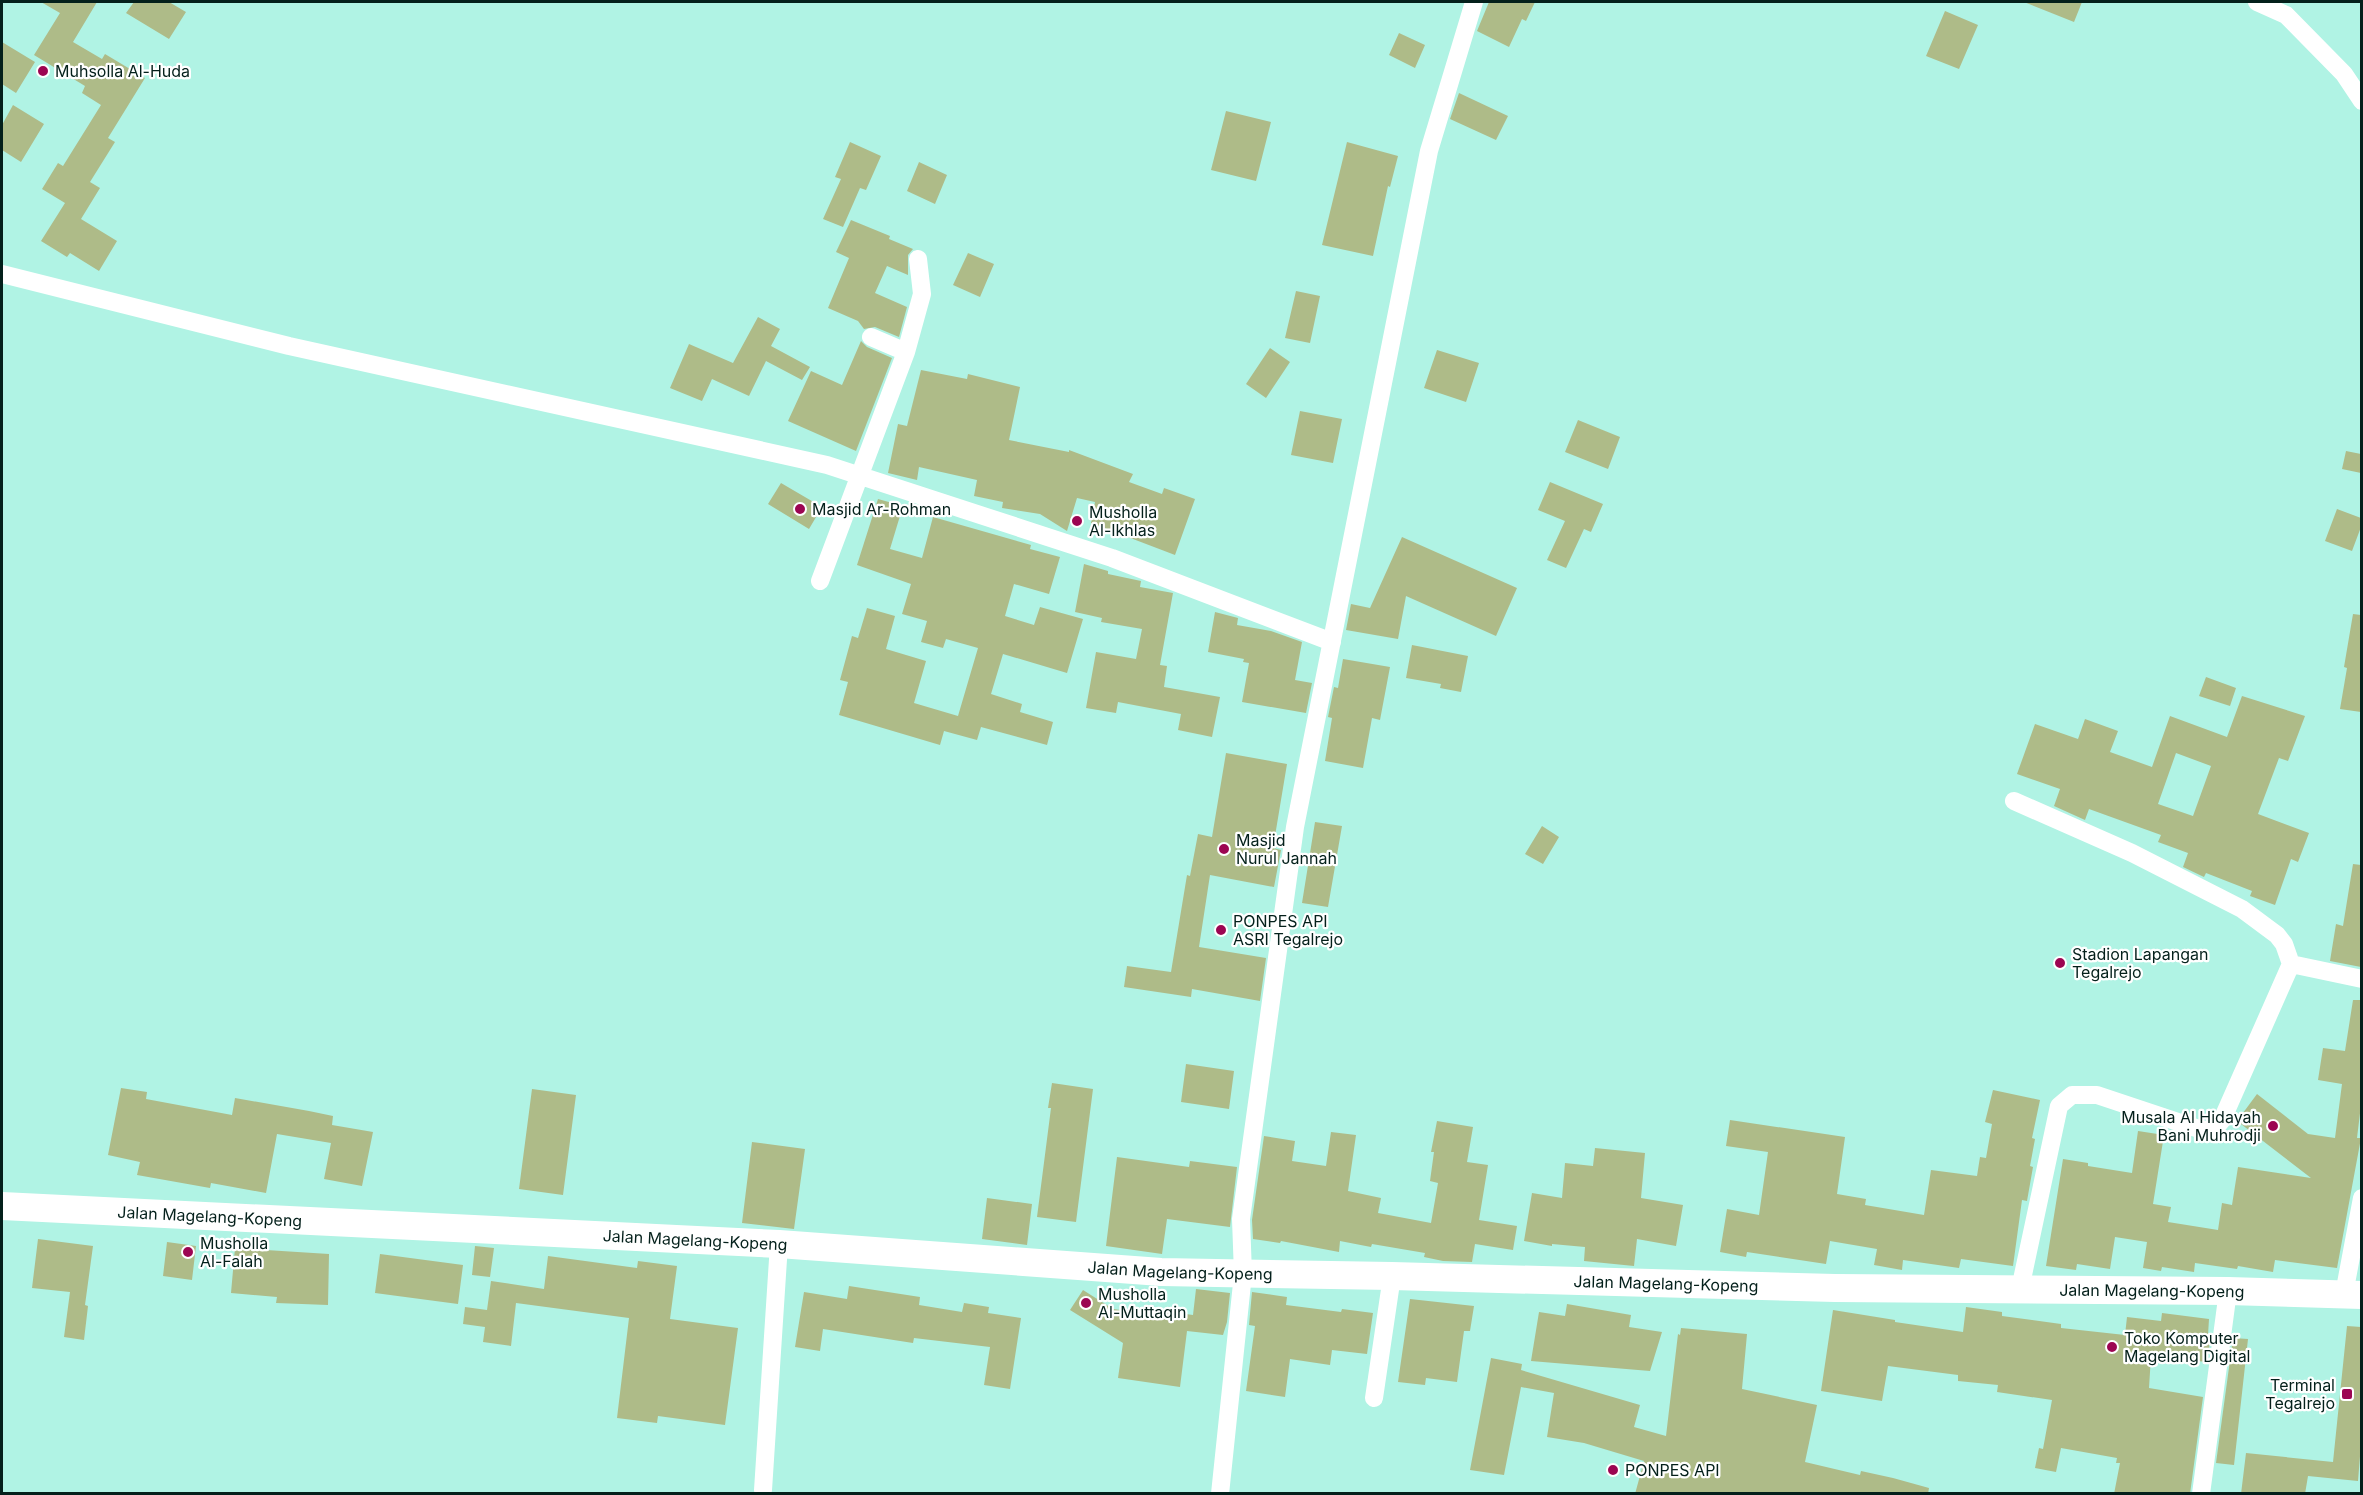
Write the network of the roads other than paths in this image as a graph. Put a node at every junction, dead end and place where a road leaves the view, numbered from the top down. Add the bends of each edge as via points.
1 (1474, 2) edge
2 (2257, 2) edge
3 (2361, 101) edge
4 (918, 259) dead end
5 (2, 274) edge
6 (871, 337) dead end
7 (906, 352) junction
8 (860, 475) junction
9 (820, 581) dead end
10 (1332, 642) junction
11 (2014, 801) dead end
12 (2291, 964) junction
13 (2361, 979) edge
14 (2361, 1198) edge
15 (2, 1206) edge
16 (779, 1244) junction
17 (1243, 1274) junction
18 (1392, 1276) junction
19 (2020, 1288) junction
20 (2228, 1291) junction
21 (2353, 1294) edge
22 (1374, 1398) dead end
23 (763, 1490) dead end
24 (1220, 1494) edge
25 (2201, 1494) edge

1 - 10 street via 1429,152
2 - 3 street via 2286,15 2344,74
4 - 7 street via 922,294
5 - 8 street via 289,346
6 - 7 street
7 - 8 street
8 - 9 street
8 - 10 street via 1112,558
10 - 17 street via 1295,827 1241,1219
11 - 12 street via 2132,853 2242,909 2277,935
12 - 13 street
12 - 19 street via 2223,1120 2215,1129 2199,1129 2097,1095 2066,1098 2057,1110
14 - 21 street
15 - 16 main road, Jalan Magelang-Kopeng
16 - 17 main road, Jalan Magelang-Kopeng via 1161,1272
16 - 23 street
17 - 18 main road, Jalan Magelang-Kopeng
17 - 24 street
18 - 19 main road, Jalan Magelang-Kopeng via 1835,1288
18 - 22 street
19 - 20 main road, Jalan Magelang-Kopeng
20 - 21 main road, Jalan Magelang-Kopeng
20 - 25 street

